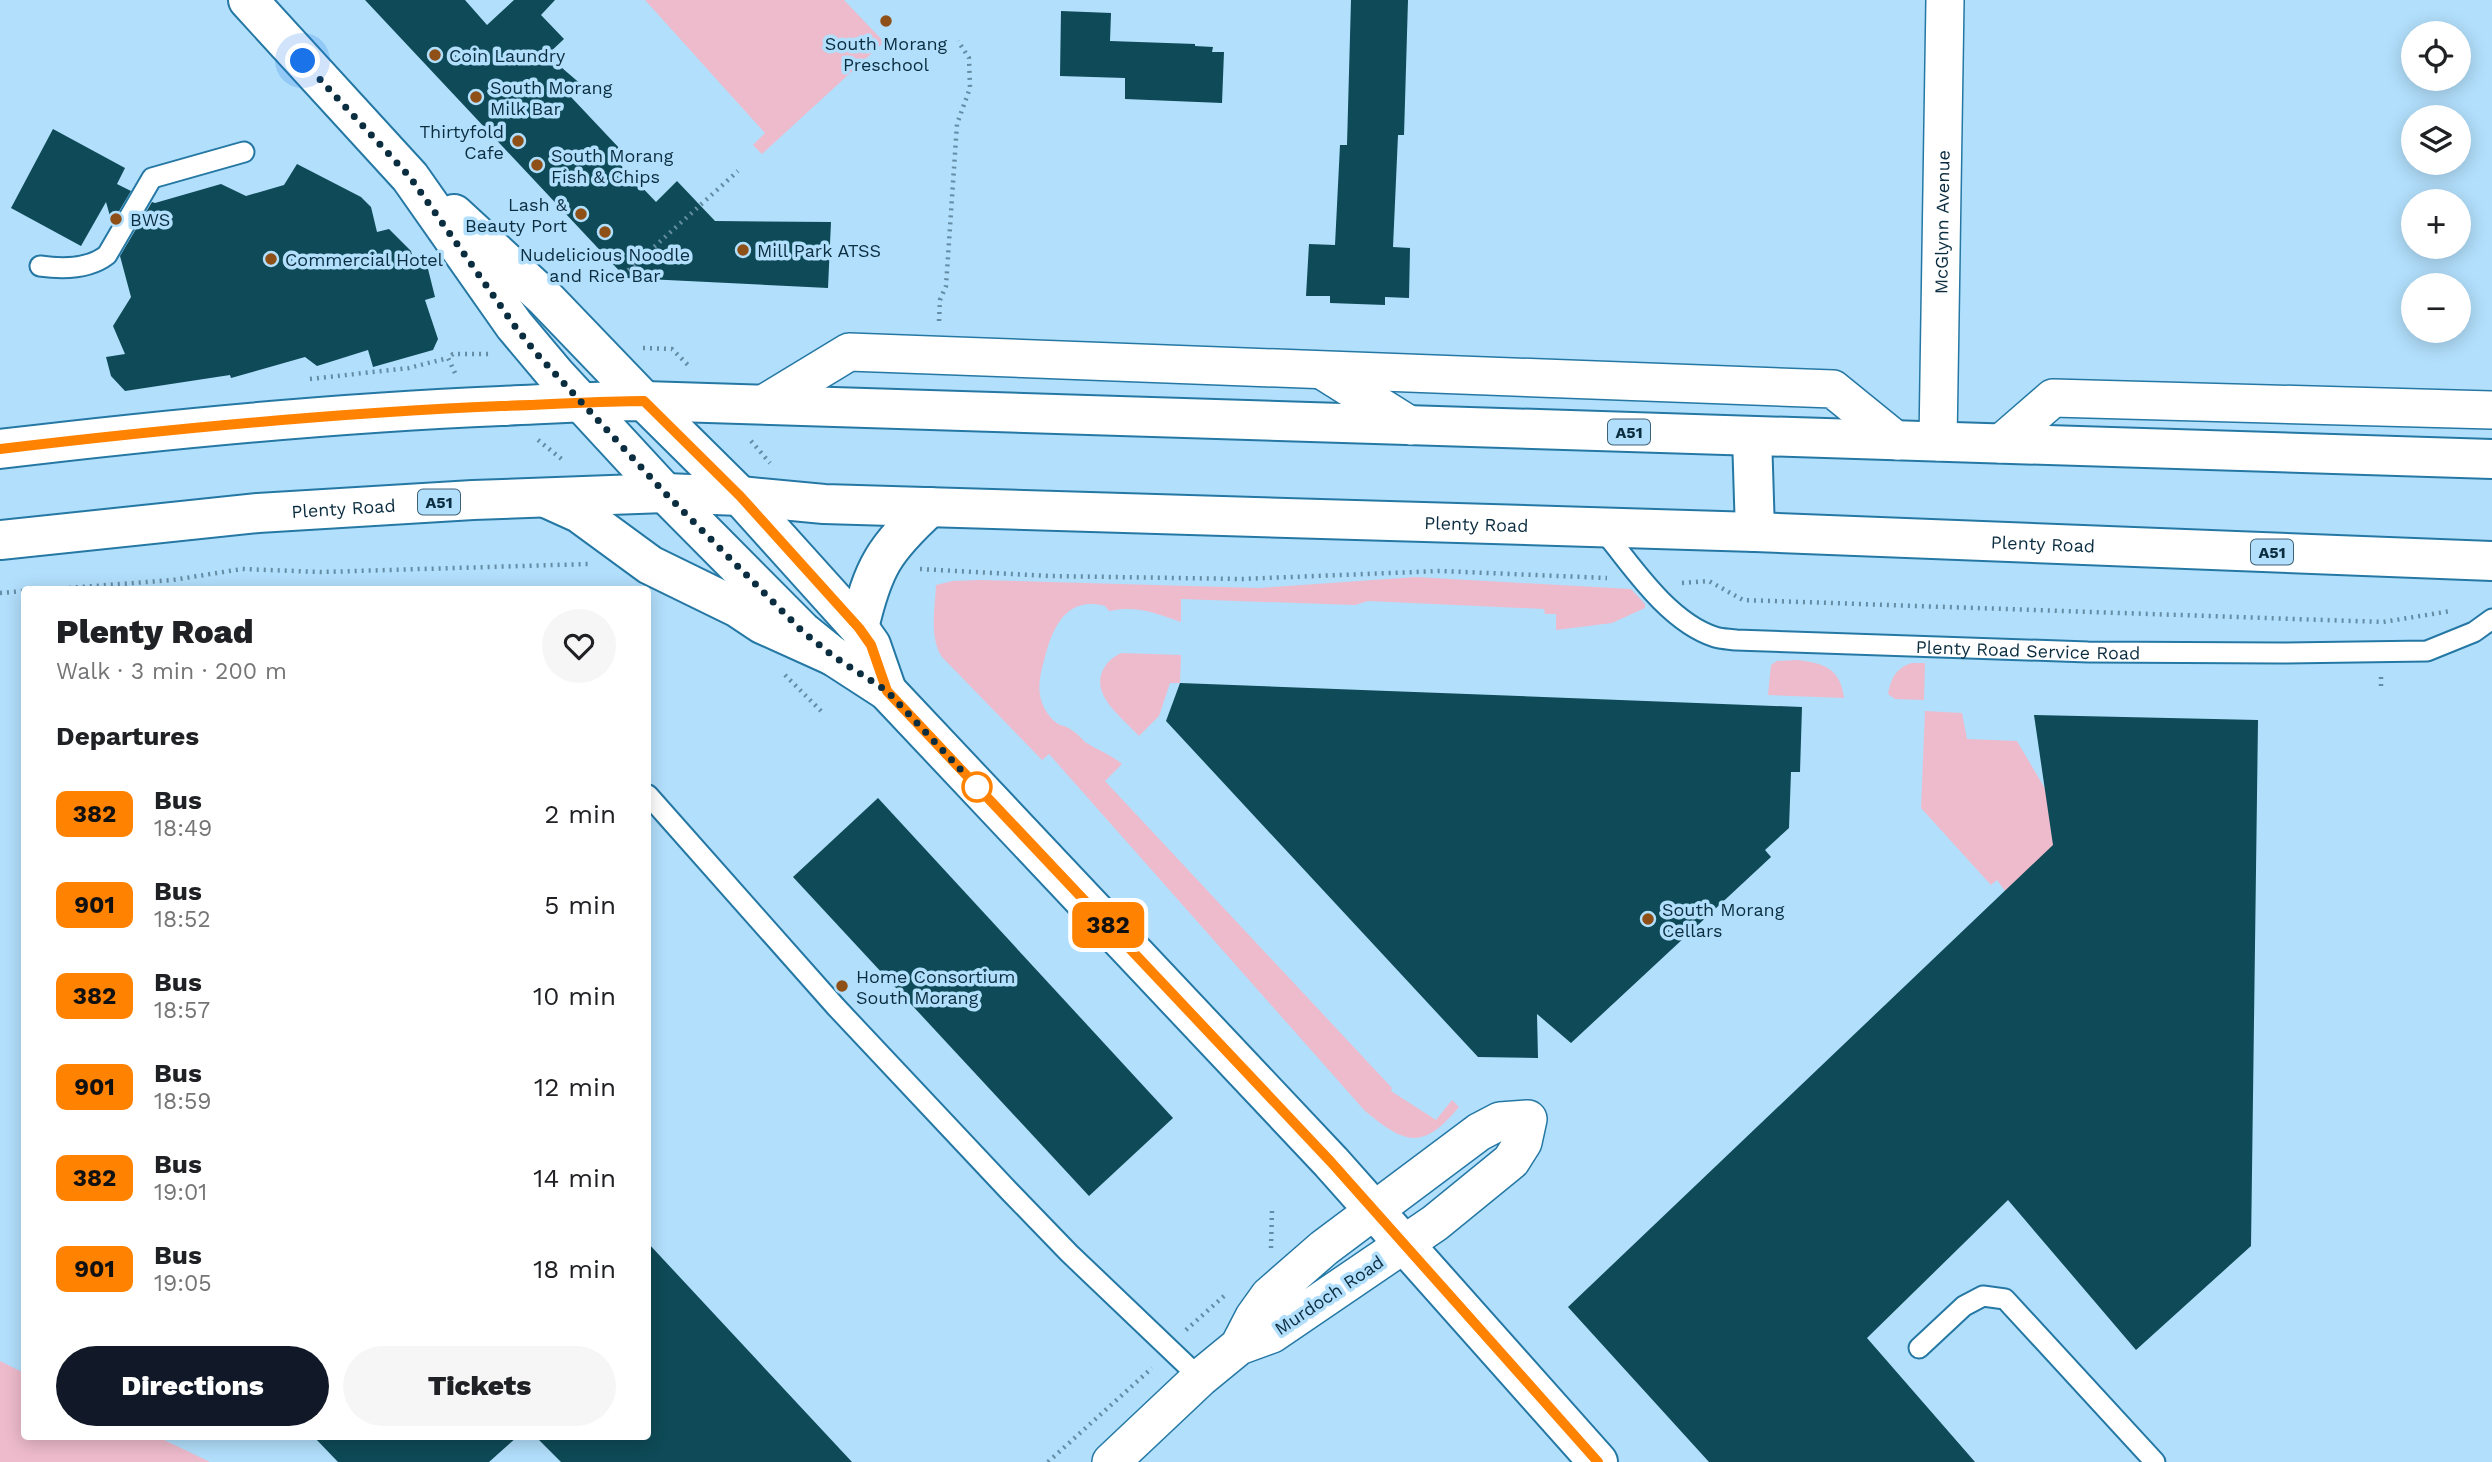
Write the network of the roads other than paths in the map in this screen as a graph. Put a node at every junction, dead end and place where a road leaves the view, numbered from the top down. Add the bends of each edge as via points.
1 (248, 0) edge
2 (1945, 0) edge
3 (244, 152) dead end
4 (410, 177) junction
5 (40, 266) dead end
6 (1321, 370) junction
7 (580, 401) junction
8 (644, 401) junction
9 (765, 403) junction
10 (2492, 410) edge
11 (1411, 426) junction
12 (1752, 436) junction
13 (1897, 440) junction
14 (1938, 442) junction
15 (2000, 443) junction
16 (0, 449) edge
17 (2492, 459) edge
18 (665, 493) junction
19 (740, 496) junction
20 (545, 498) junction
21 (930, 507) junction
22 (1602, 528) junction
23 (1755, 532) junction
24 (0, 540) edge
25 (2492, 561) edge
26 (2492, 619) edge
27 (859, 628) junction
28 (833, 656) junction
29 (887, 691) junction
30 (651, 798) edge
31 (1374, 1209) junction
32 (1405, 1244) junction
33 (1239, 1346) junction
34 (1919, 1348) dead end
35 (1200, 1378) junction
36 (1111, 1462) edge
37 (1598, 1462) edge
38 (2155, 1462) edge

1 - 4 main road
2 - 14 street, McGlynn Avenue
3 - 5 lane via 152,178 107,255 99,261 60,269
4 - 7 main road via 514,325
4 - 8 main road via 514,268
6 - 9 street via 849,352
6 - 11 street
6 - 13 street via 1833,389
7 - 8 main road, A51
7 - 16 main road, A51 via 314,416
7 - 18 main road
8 - 9 main road, A51
8 - 19 main road
9 - 11 main road, A51
10 - 15 street via 2053,398
11 - 12 main road, A51
12 - 13 main road, A51
12 - 23 main road
13 - 14 main road, A51
14 - 15 main road, A51
15 - 17 main road, A51
18 - 19 main road, Plenty Road / A51
18 - 20 main road, Plenty Road / A51
18 - 28 main road via 802,631
19 - 21 main road, Plenty Road / A51
19 - 27 main road
20 - 24 main road, Plenty Road / A51 via 258,513
20 - 28 main road via 579,513 650,565
21 - 22 main road, Plenty Road / A51
21 - 27 main road via 881,559
22 - 23 main road, Plenty Road / A51
22 - 26 lane, Plenty Road Service Road via 1670,608 1716,638 2088,652 2427,651 2474,632
23 - 25 main road, Plenty Road / A51
27 - 29 main road via 871,645
28 - 29 main road
29 - 31 main road
30 - 35 lane via 836,1007 1000,1182
31 - 32 main road
31 - 32 street, Murdoch Road via 1479,1132 1500,1121 1528,1119 1523,1142 1511,1161
31 - 33 street, Murdoch Road via 1269,1296
32 - 33 street, Murdoch Road via 1272,1335
32 - 37 main road
33 - 35 street, Murdoch Road
34 - 38 lane via 1964,1306 1983,1296 2005,1299
35 - 36 street, Murdoch Road

